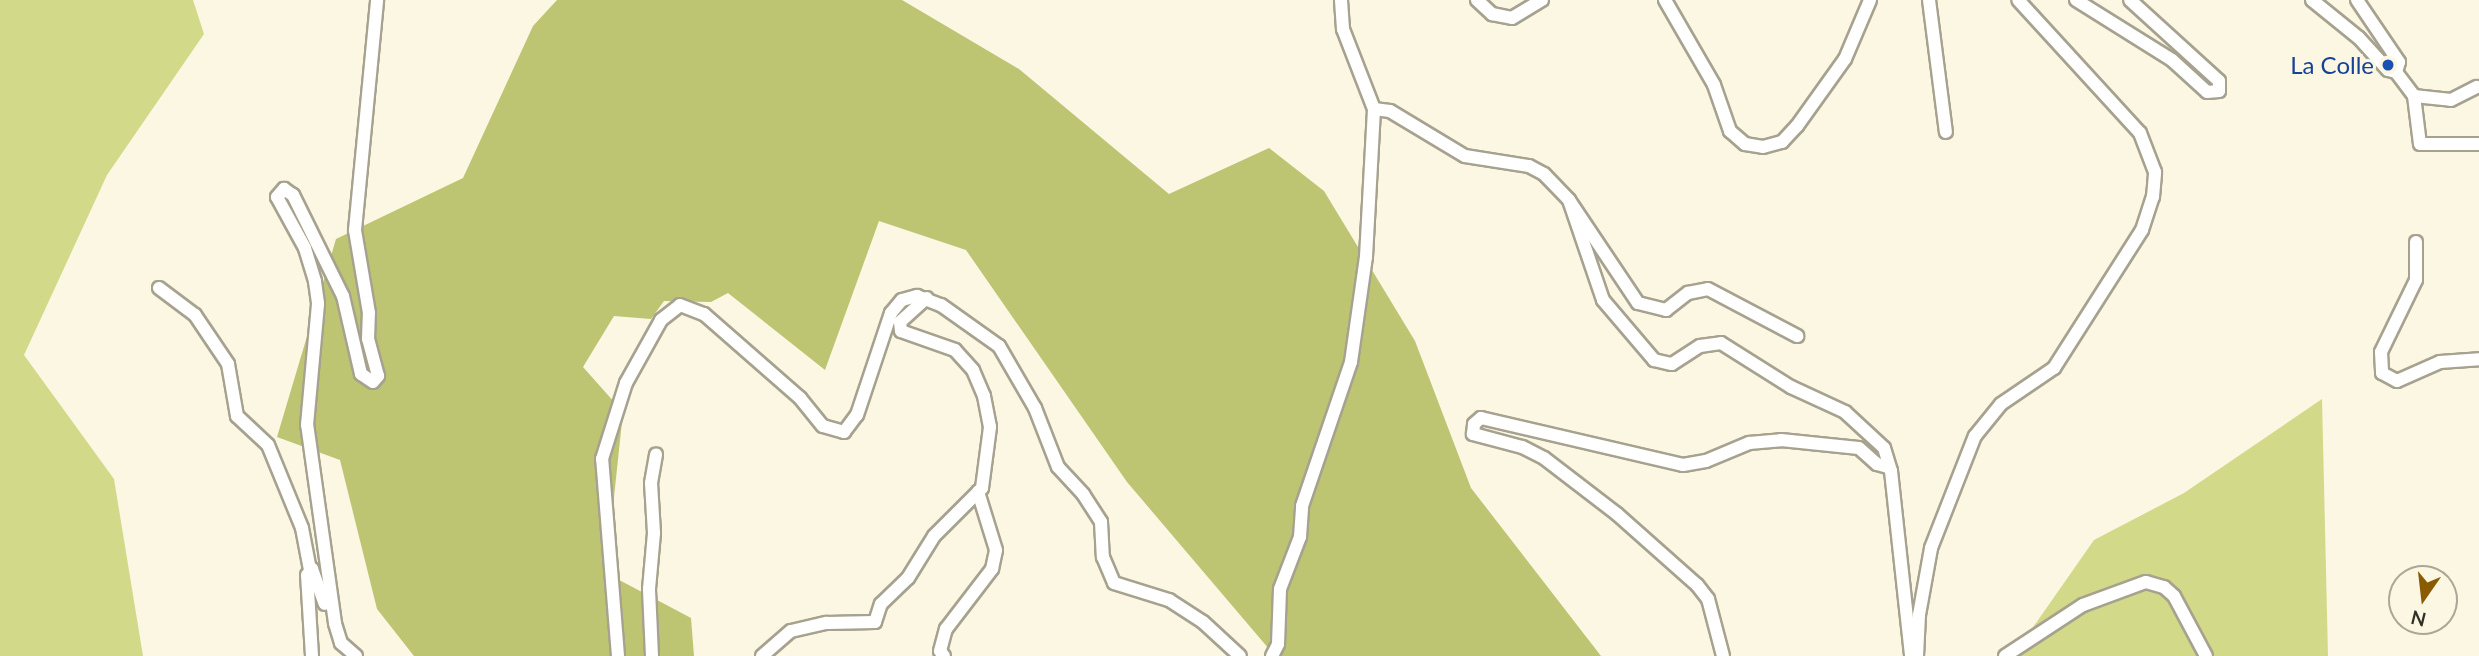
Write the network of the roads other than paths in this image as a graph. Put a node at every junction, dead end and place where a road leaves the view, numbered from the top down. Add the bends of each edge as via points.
1 (377, 0) edge
2 (1340, 0) edge
3 (1477, 0) edge
4 (1542, 0) edge
5 (1665, 0) edge
6 (1870, 0) edge
7 (1930, 0) edge
8 (2018, 0) edge
9 (2076, 0) edge
10 (2130, 0) edge
11 (2312, 0) edge
12 (2357, 0) edge
13 (2396, 72) junction
14 (2477, 87) dead end
15 (2414, 96) junction
16 (1374, 109) junction
17 (1946, 132) dead end
18 (2479, 144) edge
19 (1569, 200) junction
20 (2416, 242) dead end
21 (159, 288) dead end
22 (927, 298) junction
23 (1797, 336) dead end
24 (2479, 359) edge
25 (656, 454) dead end
26 (1888, 467) junction
27 (978, 492) junction
28 (310, 570) junction
29 (335, 623) junction
30 (312, 656) edge
31 (356, 656) edge
32 (618, 656) edge
33 (652, 656) edge
34 (762, 656) edge
35 (944, 656) edge
36 (1240, 656) edge
37 (1272, 656) edge
38 (1723, 656) edge
39 (1911, 656) edge
40 (1917, 656) edge
41 (2005, 656) edge
42 (2206, 656) edge

1 - 29 street via 355,230 369,313 368,339 378,376 373,382 365,381 361,374 343,296 293,195 284,189 277,197 305,248 318,303 307,425
2 - 16 street via 1343,29
3 - 4 street via 1492,14 1512,18
5 - 6 street via 1714,85 1730,131 1745,144 1763,148 1782,142 1797,126 1845,59
7 - 17 street
8 - 40 street via 2140,133 2155,172 2153,197 2142,230 2054,368 2001,404 1975,436 1931,548
9 - 10 street via 2172,60 2207,92 2219,92 2219,81
11 - 13 street via 2359,38 2388,70
12 - 13 street via 2399,62
13 - 15 street
14 - 15 street via 2451,100
15 - 18 street via 2420,144
16 - 19 street via 1390,111 1465,156 1530,166 1556,184
16 - 37 street via 1366,257 1351,362 1302,506 1300,537 1280,589 1278,644
19 - 23 street via 1638,303 1666,310 1688,293 1708,289
19 - 26 street via 1603,300 1654,360 1672,364 1707,343 1729,347 1791,387 1860,422 1884,448
20 - 24 street via 2416,280 2381,352 2382,373 2397,381 2440,362
21 - 28 street via 195,315 228,363 237,416 268,445 302,528
22 - 27 street via 900,323 901,331 955,350 973,370 990,427 986,479
22 - 32 street via 902,300 891,313 857,415 844,432 823,426 800,398 704,314 680,305 661,320 626,383 601,459
22 - 36 street via 999,346 1035,408 1058,467 1101,523 1103,557 1114,583 1169,600 1203,622
25 - 33 street via 651,483
26 - 38 street via 1877,464 1860,448 1781,440 1749,443 1683,465 1481,418 1474,424 1473,434 1482,439 1522,447 1544,458 1617,514 1697,585 1708,599
26 - 39 street
27 - 34 street via 939,530 908,579 881,604 875,622 827,623 791,631
27 - 35 street via 996,550 992,569 946,629 941,640
28 - 29 street via 315,571 329,622
28 - 30 street
29 - 31 street via 341,643
41 - 42 street via 2083,605 2146,582 2164,587 2174,596

